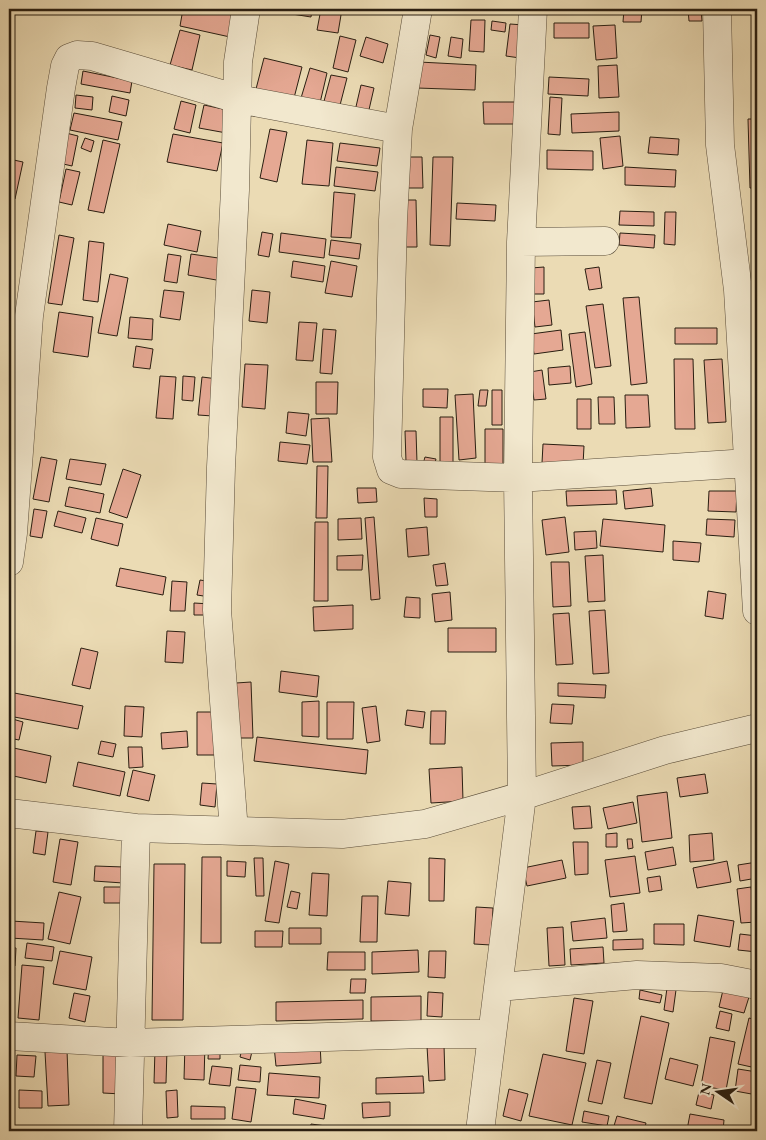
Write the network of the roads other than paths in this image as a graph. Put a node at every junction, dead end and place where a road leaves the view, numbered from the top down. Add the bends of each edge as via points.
1 (246, 9) edge
2 (418, 9) edge
3 (533, 9) edge
4 (717, 9) edge
5 (238, 99) junction
6 (398, 129) junction
7 (605, 241) dead end
8 (521, 242) junction
9 (748, 290) edge
10 (748, 463) junction
11 (518, 478) junction
12 (9, 562) edge
13 (757, 611) edge
14 (757, 728) edge
15 (522, 796) junction
16 (9, 813) edge
17 (136, 828) junction
18 (234, 831) junction
19 (757, 985) edge
20 (498, 987) junction
21 (492, 1034) junction
22 (9, 1036) edge
23 (130, 1043) junction
24 (128, 1131) edge
25 (480, 1131) edge

1 - 5 street via 238,62
2 - 6 street
3 - 8 street
4 - 9 street via 720,145
5 - 6 street
5 - 12 street via 92,56 77,55 69,58 65,66 29,316
5 - 18 street via 217,610
6 - 11 street via 387,457 391,470 401,474
7 - 8 street
8 - 11 street
9 - 10 street
10 - 11 street
10 - 13 street
11 - 15 street
14 - 15 street via 665,750
15 - 18 street via 416,826 342,834
15 - 20 street
16 - 17 street
17 - 18 street
17 - 23 street
19 - 20 street via 721,978 637,975
20 - 21 street
21 - 23 street
21 - 25 street
22 - 23 street
23 - 24 street

